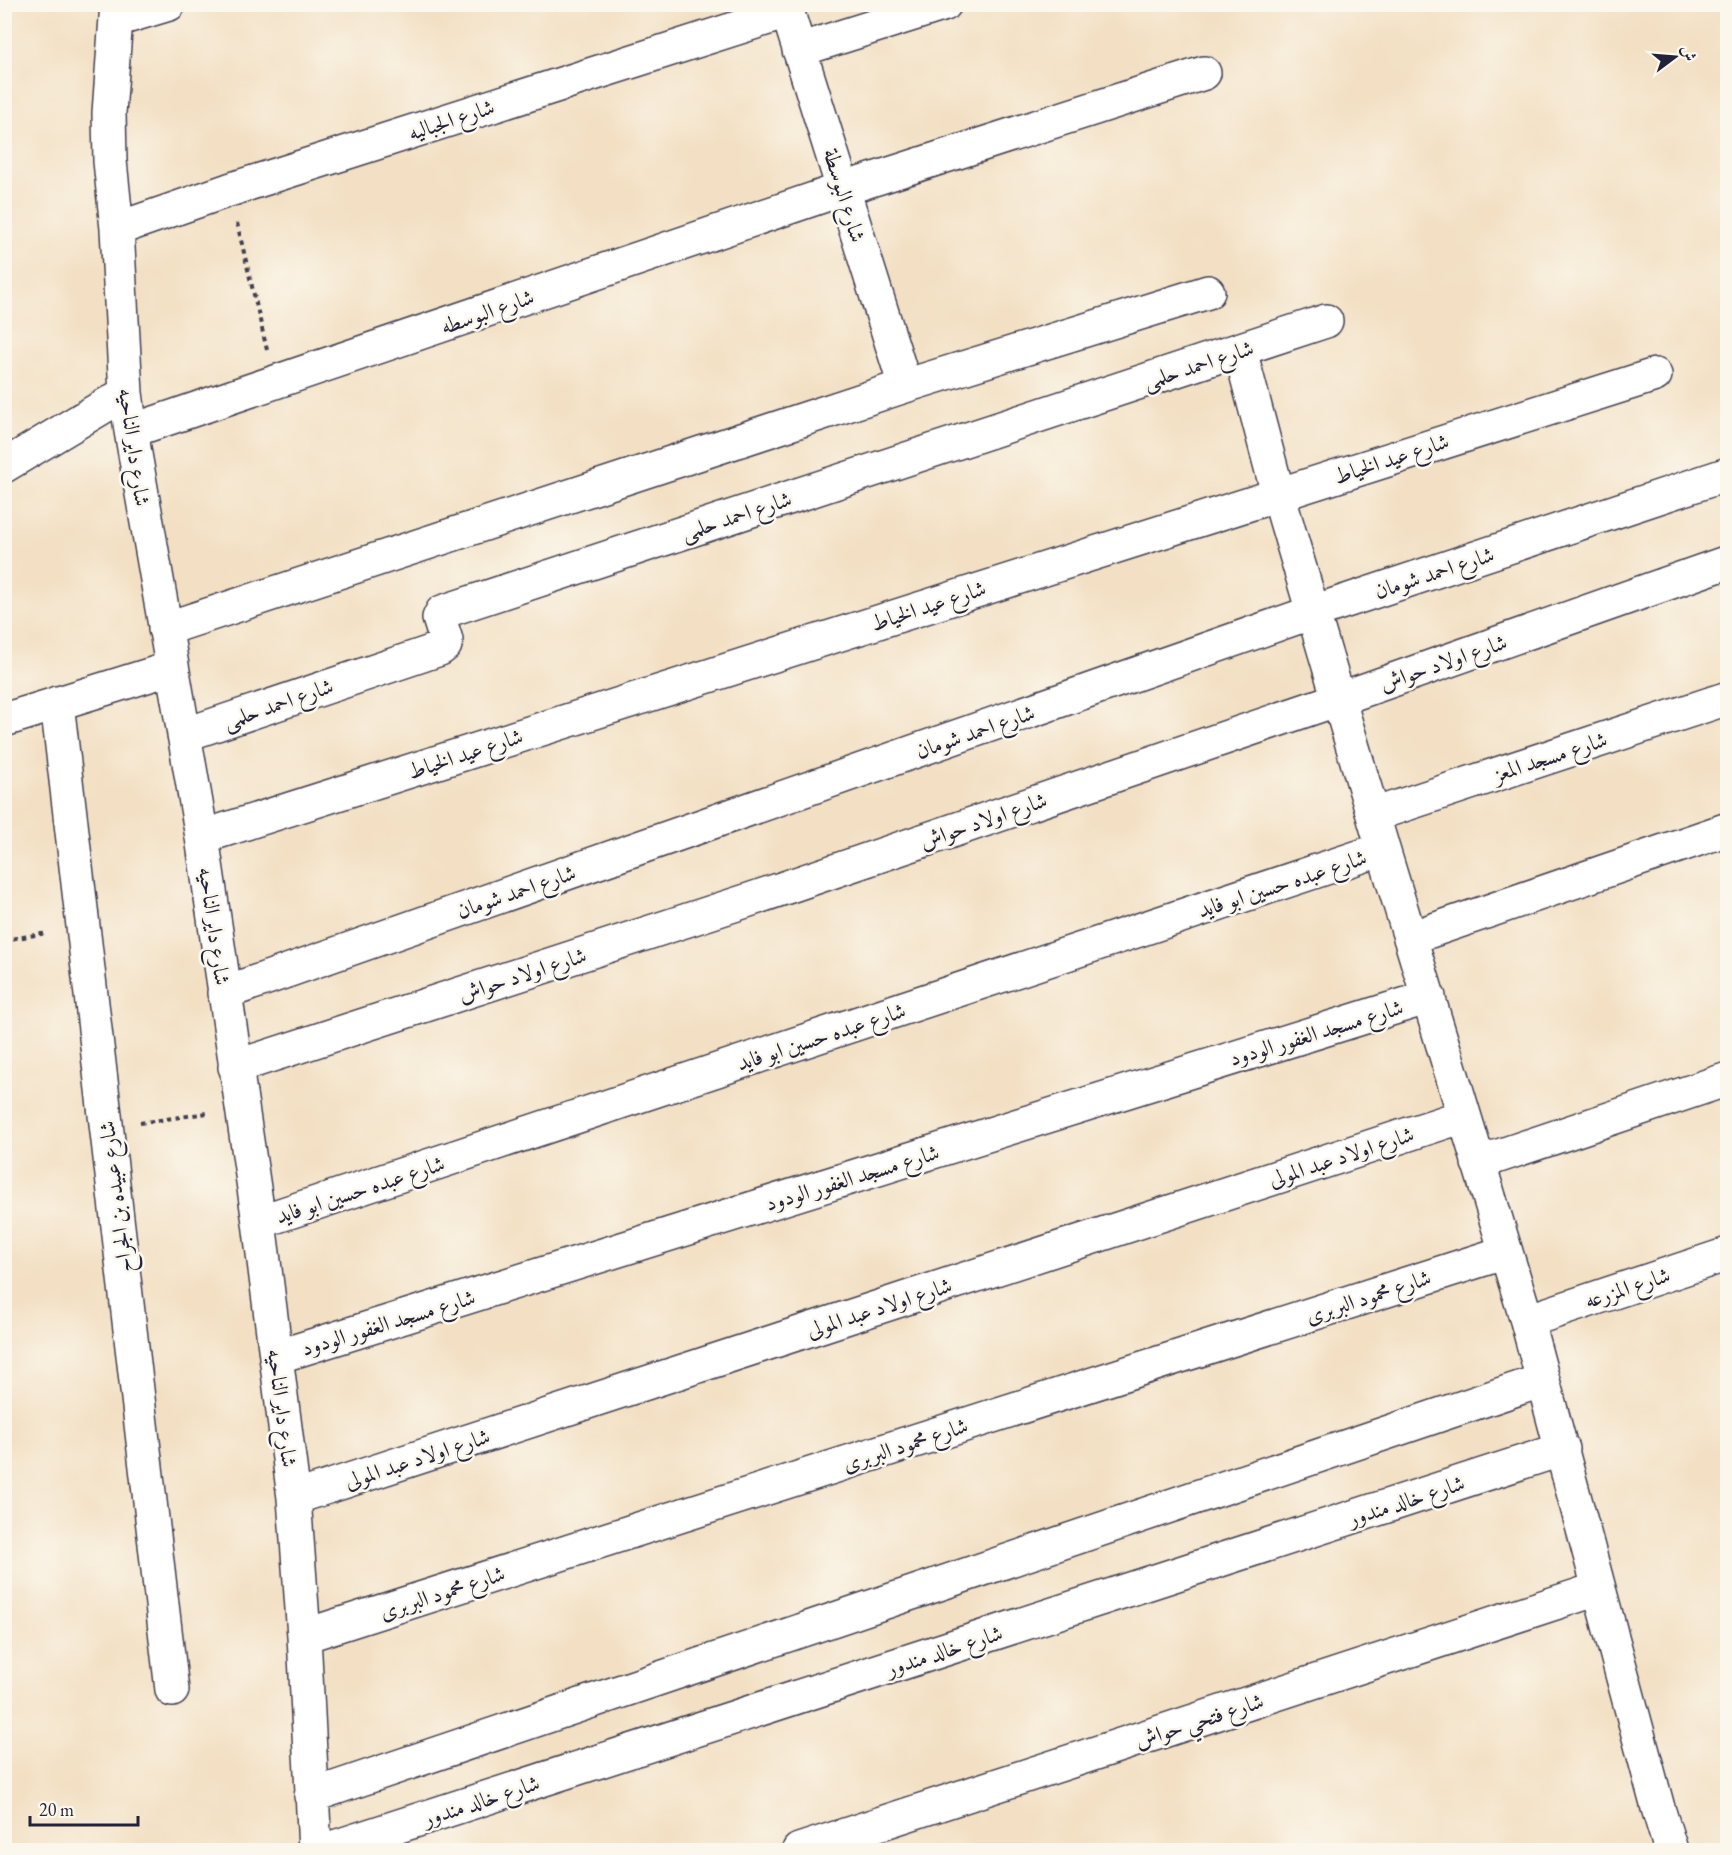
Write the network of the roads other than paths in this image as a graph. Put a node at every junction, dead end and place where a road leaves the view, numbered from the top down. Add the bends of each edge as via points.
1 (168, 4) edge
2 (945, 4) edge
3 (786, 8) edge
4 (117, 12) edge
5 (799, 50) junction
6 (1204, 73) dead end
7 (843, 189) junction
8 (117, 229) junction
9 (1208, 292) dead end
10 (1326, 321) dead end
11 (1240, 350) junction
12 (1654, 375) dead end
13 (905, 386) junction
14 (126, 393) junction
15 (131, 431) junction
16 (4, 466) edge
17 (1728, 474) edge
18 (1278, 494) junction
19 (1728, 562) edge
20 (1313, 612) junction
21 (165, 629) junction
22 (172, 668) junction
23 (1728, 698) edge
24 (1339, 699) junction
25 (57, 703) junction
26 (4, 720) edge
27 (184, 735) junction
28 (1373, 815) junction
29 (1728, 828) edge
30 (202, 837) junction
31 (1383, 849) junction
32 (1410, 938) junction
33 (224, 993) junction
34 (1429, 997) junction
35 (235, 1067) junction
36 (1728, 1079) edge
37 (1464, 1116) junction
38 (1478, 1163) junction
39 (259, 1222) junction
40 (1506, 1252) junction
41 (1728, 1254) edge
42 (1527, 1321) junction
43 (276, 1357) junction
44 (1544, 1380) junction
45 (1563, 1449) junction
46 (294, 1498) junction
47 (1598, 1589) junction
48 (304, 1636) junction
49 (172, 1690) dead end
50 (311, 1796) junction
51 (315, 1851) edge
52 (325, 1851) edge
53 (799, 1851) edge
54 (1671, 1851) edge

1 - 4 street
2 - 5 street
3 - 5 street, شارع البوسطة
3 - 8 street, شارع الجباليه
4 - 8 street, شارع داير الناحيه via 109,113
5 - 7 street, شارع البوسطة
6 - 7 street, شارع البوسطه
7 - 13 street, شارع البوسطة
7 - 15 street, شارع البوسطه
8 - 14 street, شارع داير الناحيه
9 - 13 street
10 - 11 street, شارع احمد حلمى
11 - 18 street
11 - 27 street, شارع احمد حلمى via 442,612 439,618 446,640 440,649
12 - 18 street, شارع عيد الخياط
13 - 21 street
14 - 15 street, شارع داير الناحيه
14 - 16 street
15 - 21 street, شارع داير الناحيه
17 - 20 street, شارع احمد شومان
18 - 20 street
18 - 30 street, شارع عيد الخياط
19 - 24 street, شارع اولاد حواش
20 - 24 street
20 - 33 street, شارع احمد شومان
21 - 22 street, شارع داير الناحيه
22 - 25 street
22 - 27 street, شارع داير الناحيه
23 - 28 street, شارع مسجد المعز
24 - 28 street
24 - 35 street, شارع اولاد حواش via 746,901
25 - 26 street
25 - 49 street, شارع عبيده بن الجراح
27 - 30 street, شارع داير الناحيه
28 - 31 street
29 - 32 street
30 - 33 street, شارع داير الناحيه
31 - 32 street
31 - 39 street, شارع عبده حسين ابو فايد
32 - 34 street
33 - 35 street, شارع داير الناحيه
34 - 37 street
34 - 43 street, شارع مسجد الغفور الودود
35 - 39 street, شارع داير الناحيه
36 - 38 street
37 - 38 street
37 - 46 street, شارع اولاد عبد المولى
38 - 40 street
39 - 43 street, شارع داير الناحيه
40 - 42 street
40 - 48 street, شارع محمود البربرى
41 - 42 street, شارع المزرعه
42 - 44 street
43 - 46 street, شارع داير الناحيه
44 - 45 street
44 - 50 street
45 - 47 street
45 - 52 street, شارع خالد مندور
46 - 48 street, شارع داير الناحيه
47 - 53 street, شارع فتحي حواش
47 - 54 street
48 - 50 street, شارع داير الناحيه
50 - 51 street, شارع داير الناحيه

